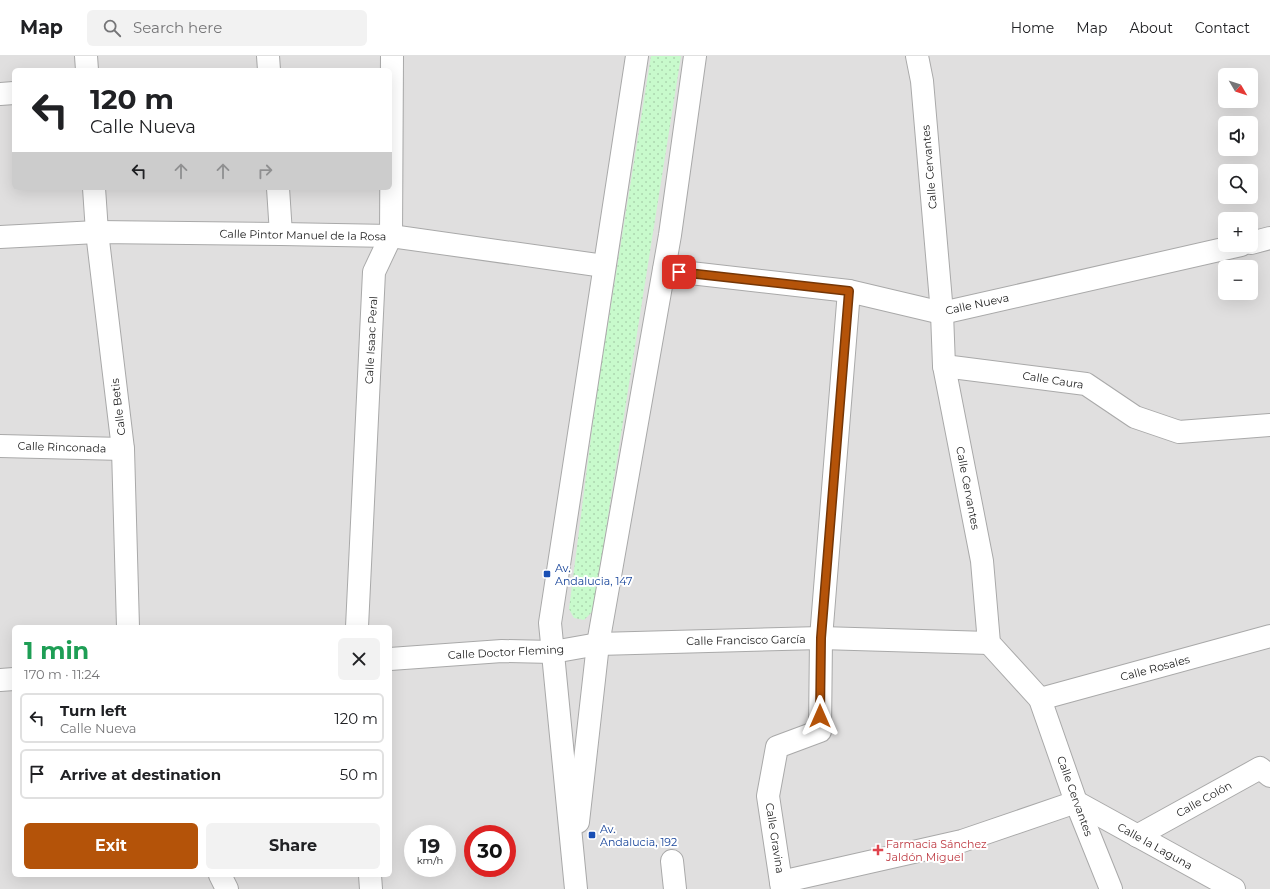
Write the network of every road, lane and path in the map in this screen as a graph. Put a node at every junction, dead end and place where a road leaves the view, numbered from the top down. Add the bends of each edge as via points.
1 (86, 56) edge
2 (268, 56) edge
3 (392, 56) edge
4 (637, 56) edge
5 (695, 56) edge
6 (917, 56) edge
7 (87, 68) edge
8 (269, 68) edge
9 (392, 68) edge
10 (12, 93) edge
11 (0, 94) edge
12 (94, 190) edge
13 (278, 190) edge
14 (391, 190) edge
15 (97, 232) junction
16 (281, 234) junction
17 (391, 236) junction
18 (0, 237) edge
19 (1270, 238) edge
20 (1258, 241) edge
21 (1218, 250) edge
22 (604, 266) junction
23 (664, 270) junction
24 (849, 291) junction
25 (942, 313) junction
26 (944, 366) junction
27 (1270, 425) edge
28 (0, 446) edge
29 (123, 449) junction
30 (128, 625) edge
31 (357, 625) edge
32 (1270, 636) edge
33 (821, 638) junction
34 (989, 643) junction
35 (598, 644) junction
36 (553, 652) junction
37 (392, 659) edge
38 (12, 679) edge
39 (0, 680) edge
40 (1040, 699) junction
41 (1270, 776) edge
42 (1076, 802) junction
43 (1137, 836) junction
44 (672, 861) dead end
45 (573, 867) junction
46 (221, 877) edge
47 (370, 877) edge
48 (782, 885) edge
49 (227, 889) edge
50 (371, 889) edge
51 (576, 889) edge
52 (675, 889) edge
53 (1111, 889) edge
54 (1234, 889) edge

1 - 7 street
2 - 8 street
3 - 9 street, Calle Isaac Peral
4 - 22 street
5 - 23 street
6 - 25 street, Calle Cervantes via 922,81
10 - 11 street
12 - 15 street, Calle Betis
13 - 16 street
14 - 17 street, Calle Isaac Peral
15 - 16 street, Calle Pintor Manuel de la Rosa
15 - 18 street, Calle Pintor Manuel de la Rosa
15 - 29 street, Calle Betis
16 - 17 street, Calle Pintor Manuel de la Rosa
17 - 22 street, Calle Pintor Manuel de la Rosa
17 - 31 street, Calle Isaac Peral via 374,272
19 - 20 street
21 - 25 street, Calle Nueva
22 - 36 street via 550,623
23 - 24 street, Calle Nueva
23 - 35 street
24 - 25 street, Calle Nueva
24 - 33 street, Calle Gravina
25 - 26 street, Calle Cervantes
26 - 27 street, Calle Caura via 1086,384 1135,417 1178,432
26 - 34 street, Calle Cervantes via 982,562
28 - 29 street, Calle Rinconada
29 - 30 street, Calle Betis
32 - 40 street, Calle Rosales
33 - 34 street, Calle Francisco García
33 - 35 street, Calle Francisco García
33 - 48 street, Calle Gravina via 820,731 777,747 768,796
34 - 40 street, Calle Cervantes
35 - 36 street, Calle Doctor Fleming
35 - 45 street
36 - 37 street, Calle Doctor Fleming via 502,651
36 - 45 street
38 - 39 street
40 - 42 street, Calle Cervantes
41 - 43 street, Calle Colón via 1260,768
42 - 43 street, Calle la Laguna
42 - 48 street via 962,841
42 - 53 street, Calle Cervantes
43 - 54 street, Calle la Laguna
44 - 52 street
45 - 51 street
46 - 49 street
47 - 50 street

